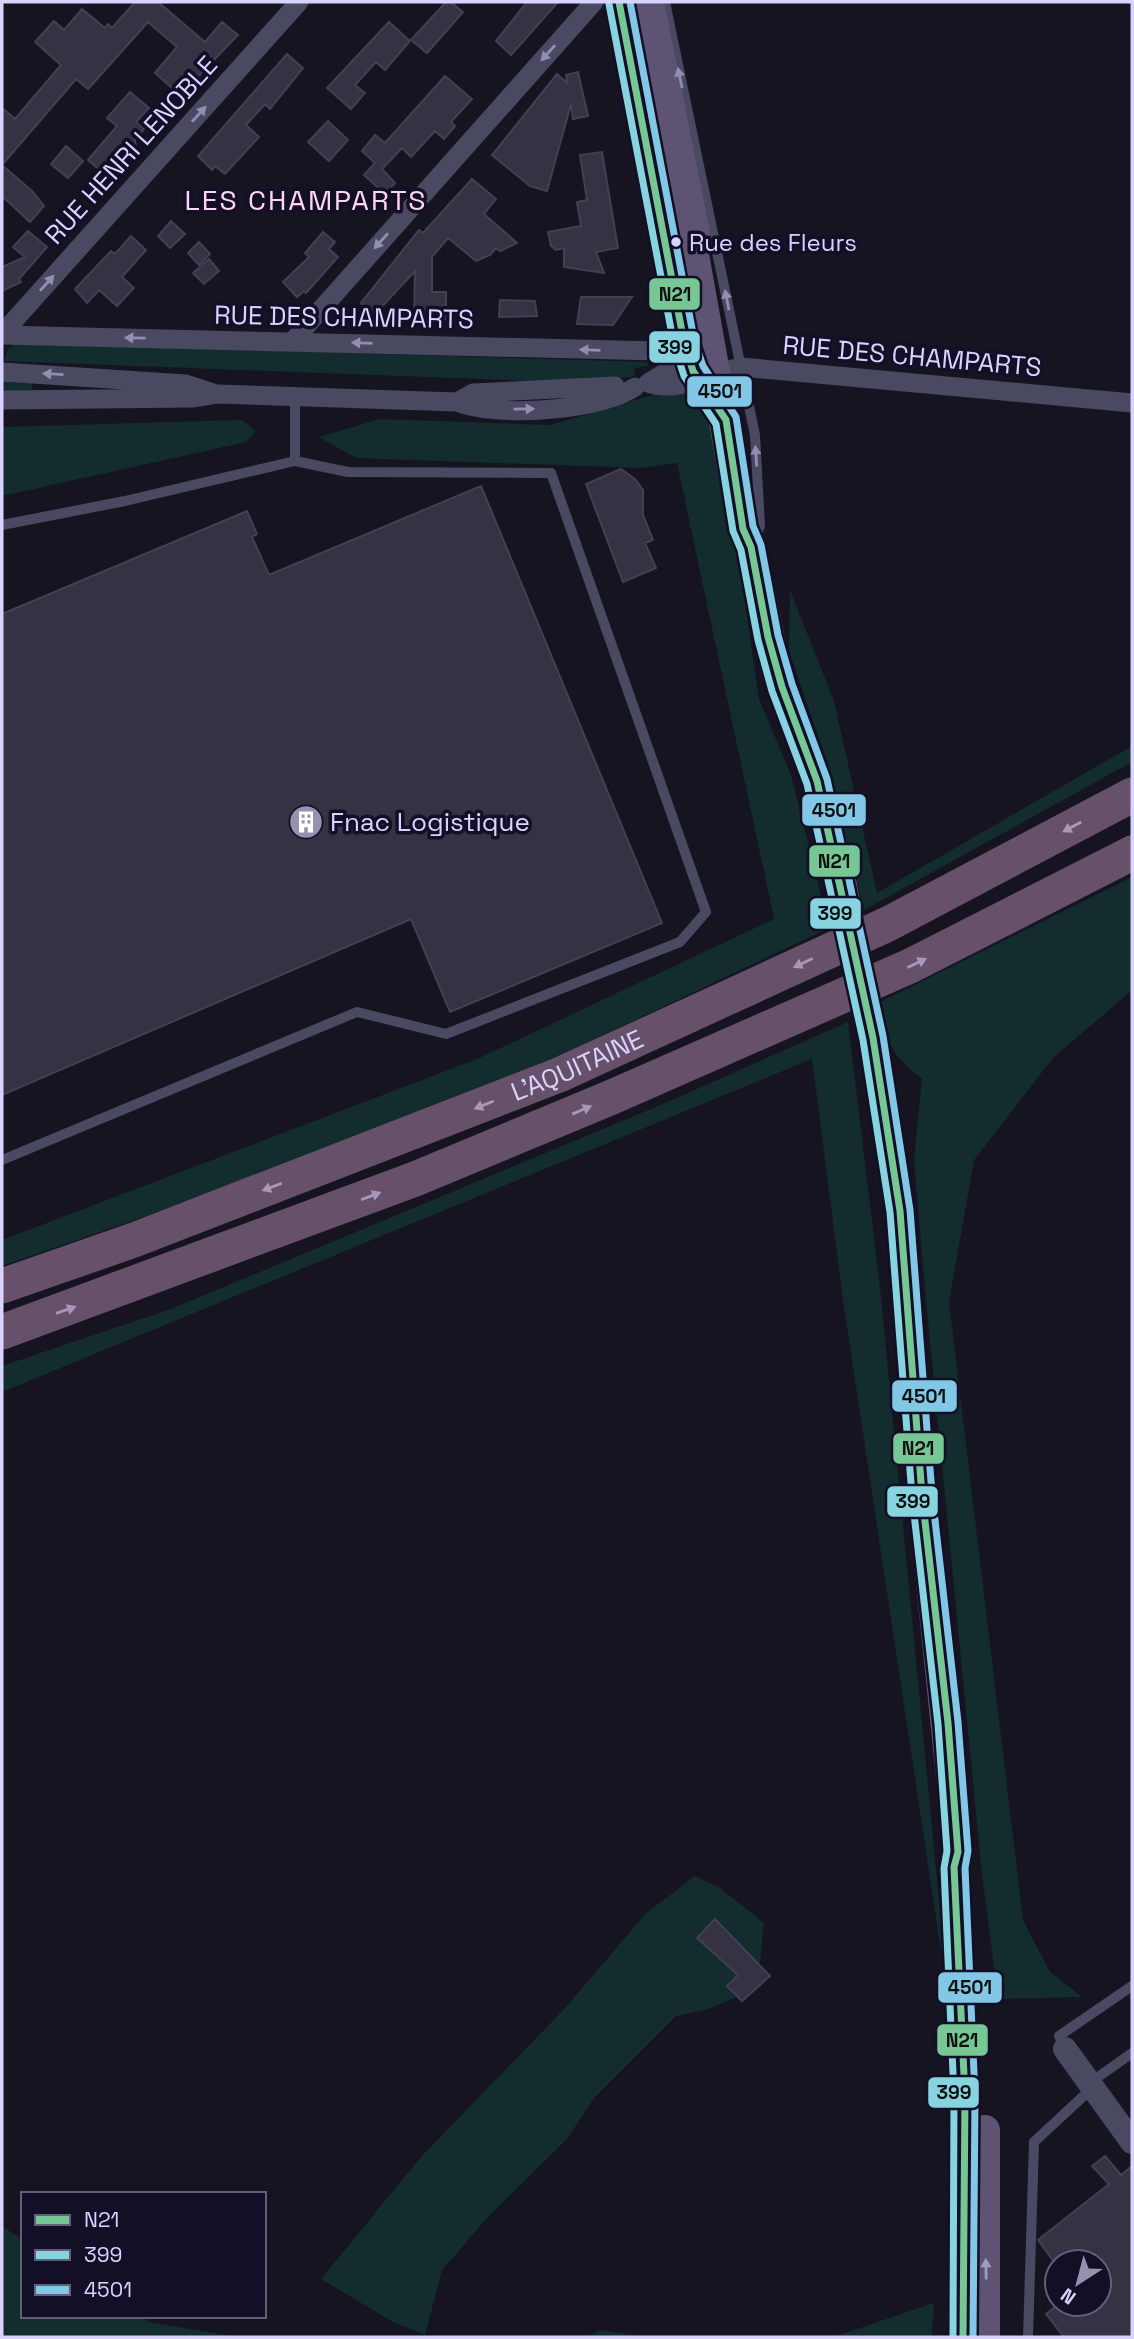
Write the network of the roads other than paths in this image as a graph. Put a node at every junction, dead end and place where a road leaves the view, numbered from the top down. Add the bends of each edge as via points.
1 (299, 2) edge
2 (594, 2) edge
3 (619, 2) edge
4 (649, 2) edge
5 (665, 2) edge
6 (695, 234) junction
7 (2, 335) edge
8 (292, 342) junction
9 (693, 342) junction
10 (2, 372) edge
11 (722, 373) junction
12 (642, 385) junction
13 (217, 394) junction
14 (295, 397) junction
15 (2, 401) edge
16 (1132, 402) edge
17 (295, 461) junction
18 (2, 525) edge
19 (751, 547) junction
20 (1132, 795) edge
21 (1132, 853) edge
22 (2, 1160) edge
23 (2, 1286) edge
24 (2, 1332) edge
25 (958, 1852) junction
26 (1132, 1986) edge
27 (1065, 2049) joint
28 (1132, 2053) edge
29 (1090, 2086) junction
30 (1132, 2143) edge
31 (963, 2337) edge
32 (985, 2337) edge
33 (1028, 2337) edge

7 -> 1 street, RUE HENRI LENOBLE
2 -> 8 street
3 - 9 street
4 - 6 main road
11 -> 5 lane
6 - 9 main road
6 - 11 main road via 704,247
8 -> 7 street, RUE DES CHAMPARTS
9 -> 8 street, RUE DES CHAMPARTS via 658,351
9 - 11 main road
9 - 12 street, RUE DES CHAMPARTS
13 -> 10 street, RUE DES CHAMPARTS via 186,384
11 - 12 street, RUE DES CHAMPARTS
11 - 16 street, RUE DES CHAMPARTS
11 - 19 main road via 743,529
19 -> 11 main road via 755,526
12 - 14 street, RUE DES CHAMPARTS via 622,396 553,409 474,409 457,402
13 - 14 street, RUE DES CHAMPARTS
13 - 15 street, RUE DES CHAMPARTS
14 - 17 lane
17 - 18 lane
17 - 22 lane via 348,472 551,473 706,912 680,942 446,1034 357,1012
19 - 25 main road, bridge via 776,668 817,780 873,1038 900,1211 922,1495
20 -> 23 highway, L'AQUITAINE via 888,924 559,1075
24 -> 21 highway, L'AQUITAINE via 402,1184 612,1097 910,966
25 - 31 main road via 954,1867 965,2096
32 -> 25 main road via 982,2040 967,1869
26 - 27 lane via 1059,2036
27 - 29 street
28 - 29 lane
29 - 30 street
29 - 33 lane via 1034,2142

